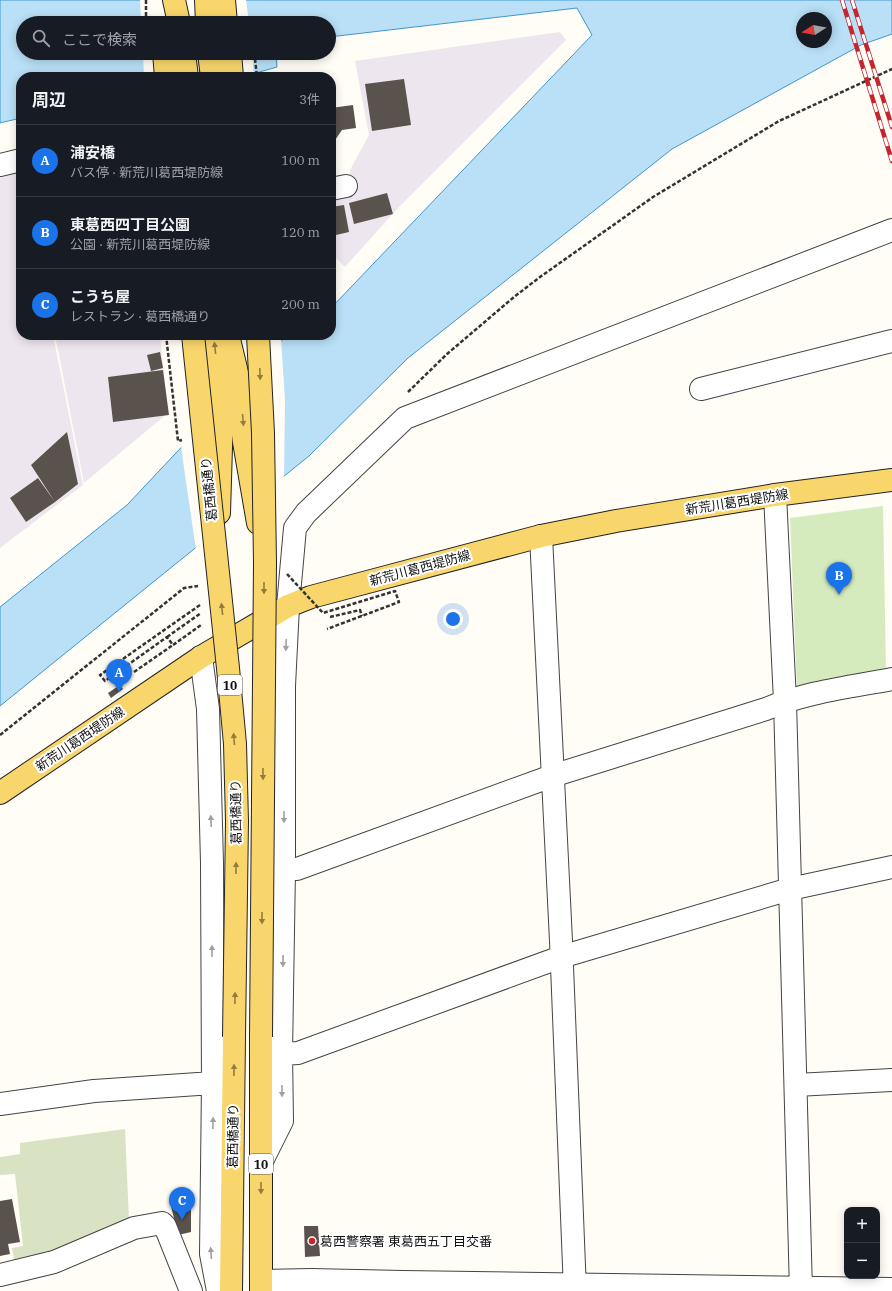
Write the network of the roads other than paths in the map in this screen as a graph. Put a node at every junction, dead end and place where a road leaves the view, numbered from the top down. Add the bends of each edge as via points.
1 (163, 0) edge
2 (174, 0) edge
3 (206, 0) edge
4 (224, 0) edge
5 (163, 16) edge
6 (177, 16) edge
7 (207, 16) edge
8 (225, 16) edge
9 (165, 60) edge
10 (185, 60) edge
11 (210, 60) edge
12 (231, 60) edge
13 (166, 72) edge
14 (186, 72) edge
15 (211, 72) edge
16 (232, 72) edge
17 (16, 161) edge
18 (0, 165) edge
19 (892, 230) edge
20 (194, 340) edge
21 (215, 340) edge
22 (229, 340) edge
23 (258, 340) edge
24 (892, 341) edge
25 (701, 389) dead end
26 (892, 480) edge
27 (775, 495) junction
28 (541, 536) junction
29 (265, 563) junction
30 (217, 564) junction
31 (288, 606) junction
32 (201, 657) junction
33 (892, 679) edge
34 (784, 702) junction
35 (552, 776) junction
36 (0, 793) edge
37 (892, 868) edge
38 (284, 869) junction
39 (790, 889) junction
40 (561, 957) junction
41 (281, 1054) junction
42 (892, 1080) edge
43 (213, 1083) junction
44 (796, 1085) junction
45 (0, 1104) edge
46 (261, 1163) junction
47 (0, 1275) edge
48 (261, 1286) edge
49 (403, 1287) edge
50 (575, 1288) edge
51 (801, 1290) edge
52 (892, 1290) edge
53 (191, 1291) edge
54 (218, 1291) edge
55 (230, 1291) edge

1 - 5 main road
2 - 6 main road
3 - 7 main road
4 - 8 main road
9 - 13 main road
10 - 14 main road
11 - 15 main road
12 - 16 main road
17 - 18 street
19 - 31 street via 405,418 306,512 295,528
20 - 30 main road, 葛西橋通り / 10, bridge
30 -> 21 main road, bridge via 222,414
22 -> 29 main road, bridge via 239,381 244,442
23 -> 29 main road, 葛西橋通り / 10, bridge
24 - 25 street
26 - 27 main road, 新荒川葛西堤防線
27 - 28 main road, 新荒川葛西堤防線
27 - 34 street
28 - 31 main road, 新荒川葛西堤防線 via 311,597
28 - 35 street
29 -> 46 main road, 葛西橋通り / 10, bridge
55 -> 30 main road, 葛西橋通り / 10, bridge via 237,820 235,744
31 - 32 main road, 新荒川葛西堤防線
31 -> 38 street via 284,686
32 - 36 main road, 新荒川葛西堤防線
43 -> 32 street via 208,709
33 - 34 street
34 - 35 street
34 - 39 street
35 - 38 street via 297,869
35 - 40 street
37 - 39 street
38 -> 41 street
39 - 40 street
39 - 44 street
40 - 41 street via 298,1053
40 - 50 street
41 -> 46 street via 282,1120
42 - 44 street
43 - 45 street via 94,1091
54 -> 43 street via 211,1254
44 - 51 street
46 -> 48 main road, 葛西橋通り / 10
47 - 53 street via 54,1262 134,1228 162,1223
48 - 49 street via 311,1280
49 - 50 street
50 - 51 street
51 - 52 street

